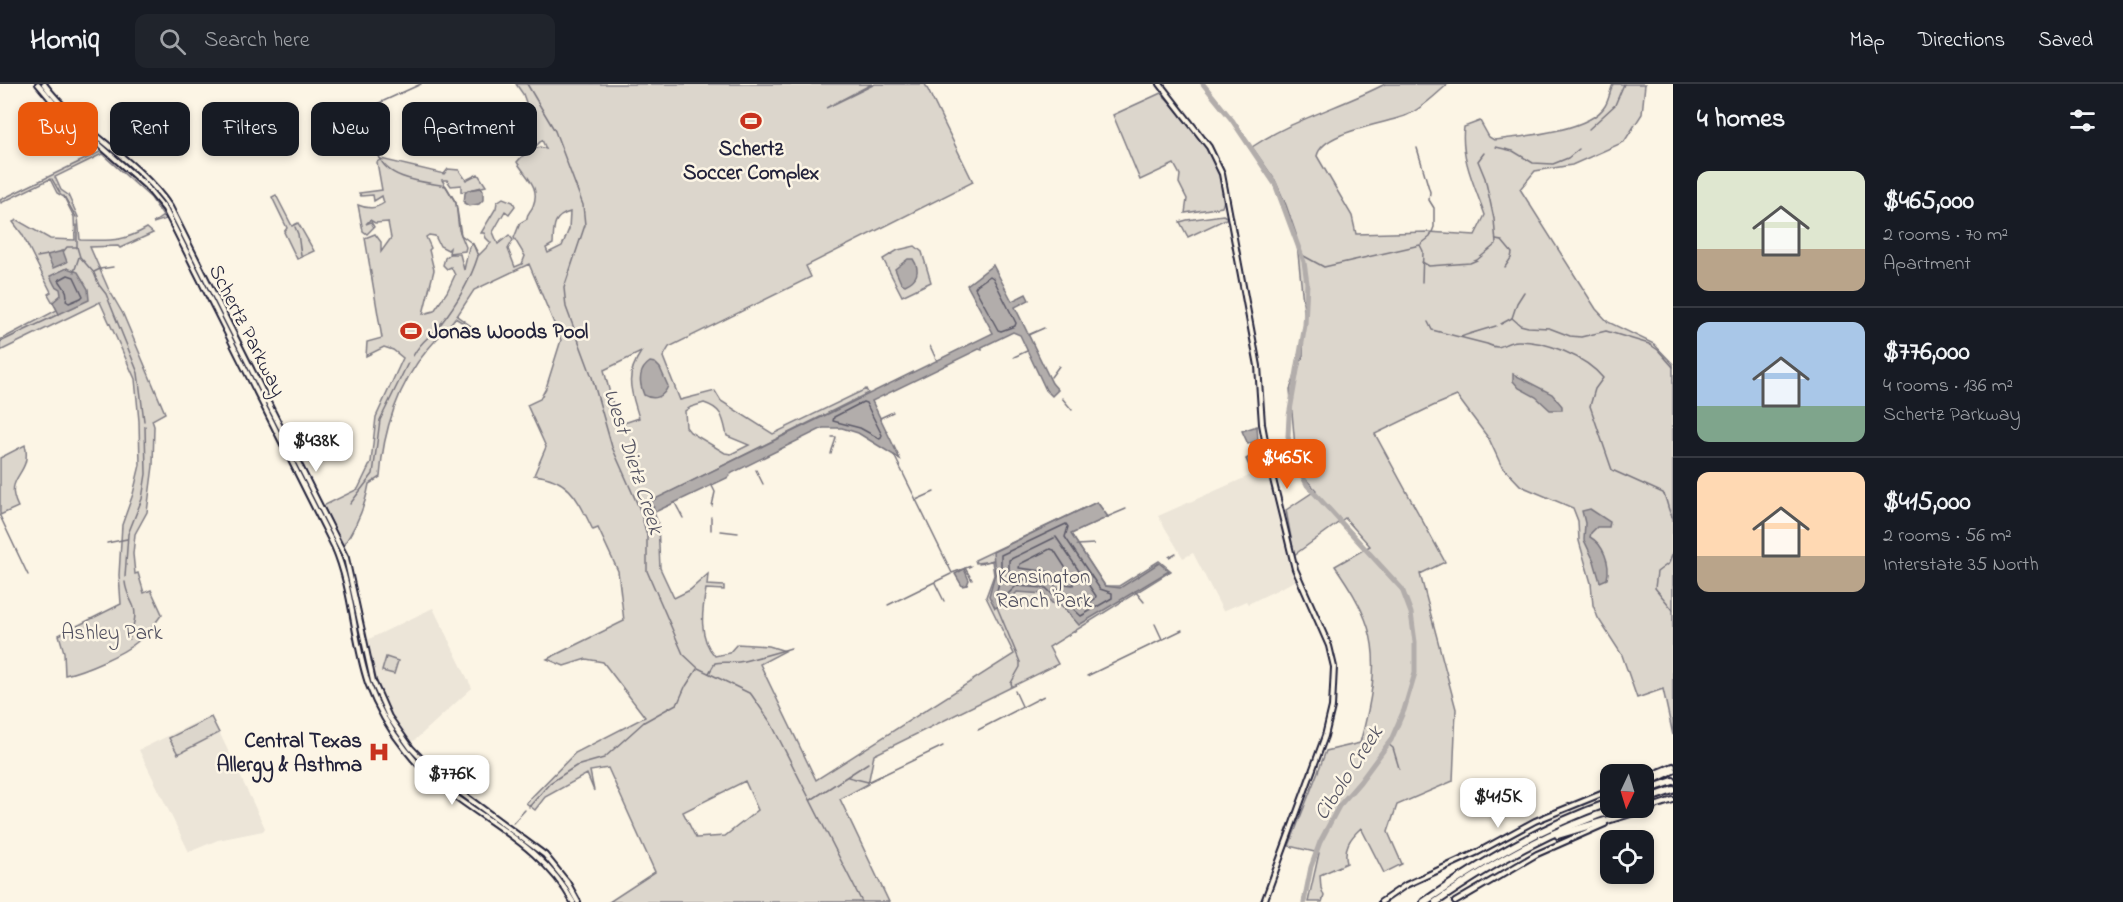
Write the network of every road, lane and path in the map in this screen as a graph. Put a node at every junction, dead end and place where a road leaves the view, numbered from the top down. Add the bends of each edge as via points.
1 (38, 84) edge
2 (44, 84) edge
3 (1160, 84) edge
4 (1673, 768) edge
5 (1654, 775) edge
6 (1654, 778) edge
7 (1673, 781) edge
8 (1654, 788) edge
9 (1673, 790) edge
10 (1600, 794) edge
11 (1654, 797) edge
12 (1673, 800) edge
13 (1600, 806) edge
14 (1654, 806) edge
15 (1600, 814) edge
16 (1614, 818) edge
17 (1622, 818) edge
18 (1534, 842) junction
19 (573, 902) edge
20 (578, 902) edge
21 (1264, 902) edge
22 (1382, 902) edge
23 (1424, 902) edge
24 (1436, 902) edge
25 (1455, 902) edge

1 - 19 main road, Schertz Parkway via 58,108 146,186 165,209 334,546 347,583 368,682 392,731 434,779 541,859
2 - 20 main road, Schertz Parkway via 161,194 175,218 345,558 373,681 397,729 436,775 545,855
3 - 21 main road via 1209,147 1222,174 1258,366 1270,467 1295,569 1334,661 1334,688 1325,736
4 - 5 main road
4 - 6 highway
7 - 8 highway
9 - 11 highway
10 - 22 main road via 1535,821 1406,885
12 - 14 main road
13 - 23 highway via 1512,846
15 - 18 highway
16 - 18 highway
17 - 25 main road via 1558,844
18 - 24 highway

